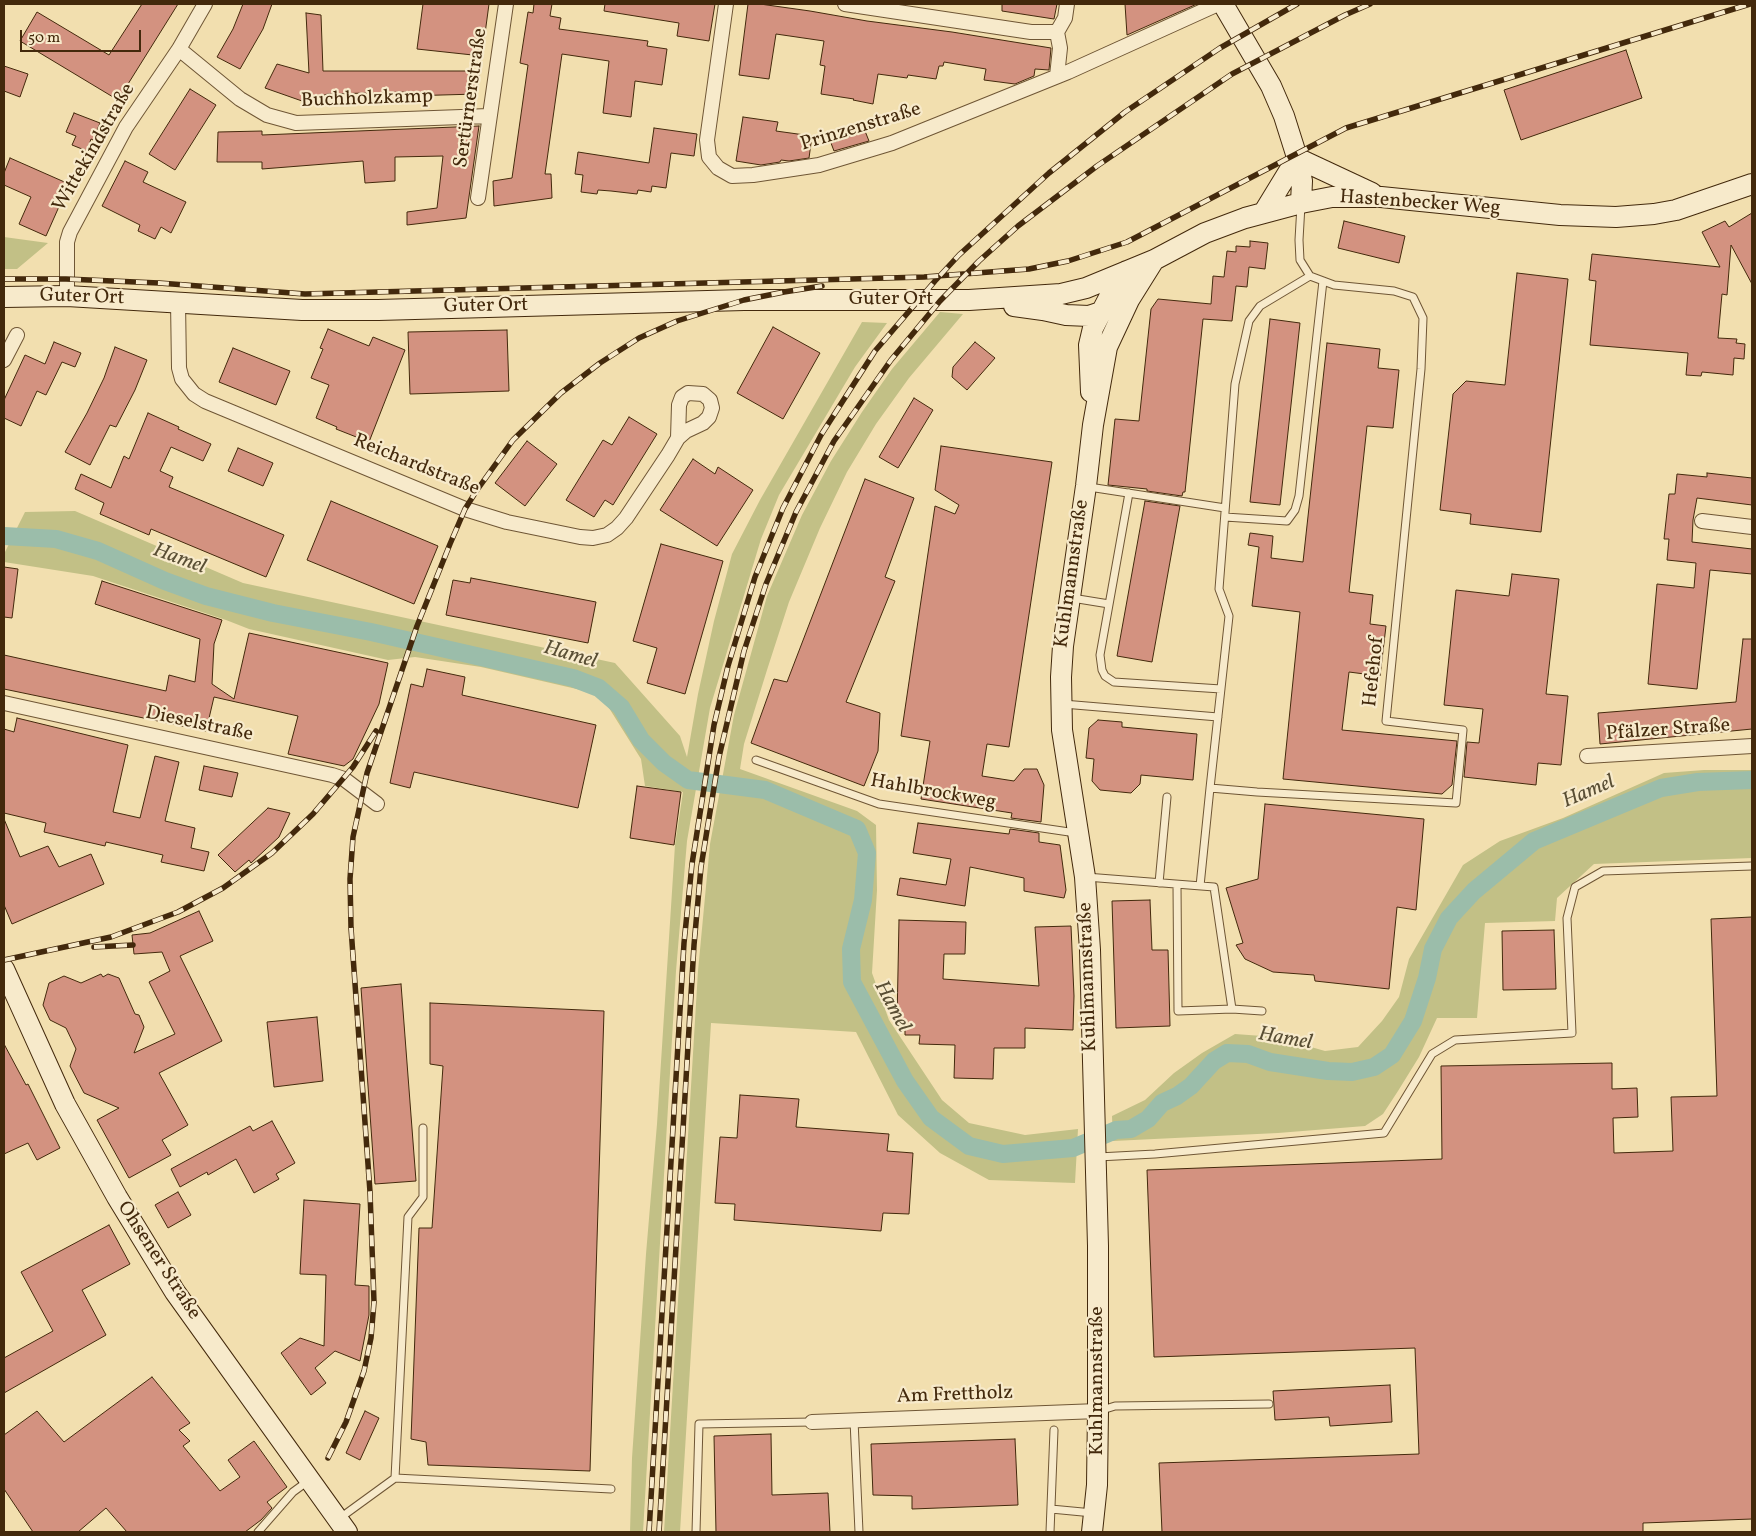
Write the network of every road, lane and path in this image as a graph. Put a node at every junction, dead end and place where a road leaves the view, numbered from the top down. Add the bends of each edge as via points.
1 (205, 4) edge
2 (506, 4) edge
3 (726, 4) edge
4 (845, 4) edge
5 (1067, 4) edge
6 (1218, 4) edge
7 (1223, 4) edge
8 (1057, 32) junction
9 (179, 49) junction
10 (1057, 76) junction
11 (488, 116) junction
12 (1298, 158) junction
13 (1752, 184) edge
14 (1381, 197) junction
15 (478, 198) dead end
16 (1301, 203) junction
17 (1264, 212) junction
18 (1154, 260) junction
19 (1128, 269) junction
20 (1310, 276) junction
21 (1323, 281) junction
22 (1060, 294) junction
23 (67, 296) junction
24 (4, 297) edge
25 (969, 300) junction
26 (1129, 300) junction
27 (178, 302) junction
28 (1100, 311) junction
29 (1066, 316) junction
30 (18, 335) dead end
31 (1098, 346) junction
32 (4, 360) edge
33 (678, 438) dead end
34 (1086, 486) junction
35 (1129, 493) junction
36 (1225, 508) junction
37 (1225, 517) junction
38 (1702, 522) dead end
39 (1752, 527) edge
40 (1070, 598) junction
41 (1109, 604) junction
42 (1221, 689) junction
43 (4, 703) edge
44 (1060, 704) junction
45 (1218, 717) junction
46 (1752, 746) edge
47 (1587, 756) dead end
48 (756, 760) dead end
49 (1210, 788) junction
50 (1167, 797) dead end
51 (377, 804) dead end
52 (1079, 833) junction
53 (1752, 866) edge
54 (1084, 877) junction
55 (1159, 883) junction
56 (1177, 885) junction
57 (1200, 886) junction
58 (4, 970) edge
59 (1232, 1009) junction
60 (1262, 1011) dead end
61 (422, 1128) dead end
62 (1095, 1153) junction
63 (1269, 1404) dead end
64 (1098, 1411) junction
65 (854, 1420) junction
66 (812, 1422) joint
67 (1054, 1430) dead end
68 (395, 1478) junction
69 (310, 1479) junction
70 (611, 1489) dead end
71 (1051, 1509) junction
72 (1093, 1522) edge
73 (343, 1526) edge
74 (258, 1532) edge
75 (696, 1532) edge
76 (859, 1532) edge
77 (1050, 1532) edge

1 - 9 street, Wittekindstraße
2 - 11 street, Sertürnerstraße
3 - 10 street, Prinzenstraße via 707,140 709,157 718,168 732,176 753,176 819,165 892,143
4 - 8 street via 1031,32
5 - 8 street via 1065,18
6 - 10 street, Prinzenstraße
7 - 12 main road via 1271,86
8 - 10 street via 1060,48
9 - 11 street, Buchholzkamp via 240,99 267,115 296,123
9 - 23 street, Wittekindstraße via 126,127 70,232 67,242
11 - 15 street, Sertürnerstraße
12 - 14 main road
12 - 16 main road
12 - 17 main road
13 - 14 main road, Hastenbecker Weg via 1676,210 1616,218
14 - 16 main road, Hastenbecker Weg via 1346,196
16 - 17 main road
16 - 20 lane via 1300,260
17 - 18 main road via 1205,233
18 - 19 main road
18 - 26 main road, Kuhlmannstraße
19 - 22 main road via 1086,288
19 - 28 main road
20 - 21 lane, Hefehof
20 - 36 lane via 1260,306 1250,321 1235,384
21 - 37 lane via 1300,496 1295,510 1287,521
21 - 49 lane, Hefehof via 1394,291 1413,297 1423,318 1421,369 1386,721 1463,730 1456,803
22 - 25 main road
22 - 28 main road via 1084,298
23 - 24 main road, Guter Ort
23 - 27 main road, Guter Ort
25 - 27 main road, Guter Ort via 744,300 321,310 258,309
25 - 29 main road
26 - 28 main road
26 - 31 main road, Kuhlmannstraße
27 - 33 street, Reichardstraße via 179,368 182,379 194,394 456,505 507,522 580,537 607,535 626,518
28 - 29 main road via 1089,316
28 - 31 main road via 1105,325
29 - 31 main road
30 - 32 street
31 - 34 main road, Kuhlmannstraße
34 - 35 lane
34 - 40 main road, Kuhlmannstraße
35 - 36 lane
35 - 41 lane
36 - 37 lane
37 - 42 lane via 1219,589 1230,616
38 - 39 street
40 - 41 lane
40 - 44 main road, Kuhlmannstraße
41 - 42 lane via 1100,654 1105,676 1114,682
42 - 45 lane
43 - 51 street, Dieselstraße via 332,775 344,779
44 - 45 lane
44 - 52 main road, Kuhlmannstraße via 1064,754
45 - 49 lane
46 - 47 street, Pfälzer Straße
48 - 52 lane, Hahlbrockweg via 880,804
49 - 57 lane
50 - 55 lane
52 - 54 main road, Kuhlmannstraße
53 - 62 lane via 1603,871 1575,887 1567,918 1572,1033 1455,1040 1432,1054 1384,1133 1155,1154
54 - 55 lane
54 - 62 main road, Kuhlmannstraße via 1090,950
55 - 56 lane
56 - 57 lane
56 - 59 lane via 1178,1011
57 - 59 lane via 1214,887
58 - 69 main road, Ohsener Straße via 64,1104 116,1197 175,1292
59 - 60 lane
61 - 68 lane via 422,1197 408,1217
62 - 64 main road, Kuhlmannstraße
63 - 64 lane via 1115,1406
64 - 65 street, Am Frettholz
64 - 72 main road, Kuhlmannstraße
65 - 66 street, Am Frettholz
65 - 76 lane
66 - 75 lane via 699,1424
67 - 71 lane
68 - 70 lane
68 - 73 lane
69 - 73 main road, Ohsener Straße
69 - 74 lane via 293,1492
71 - 72 lane
71 - 77 lane

